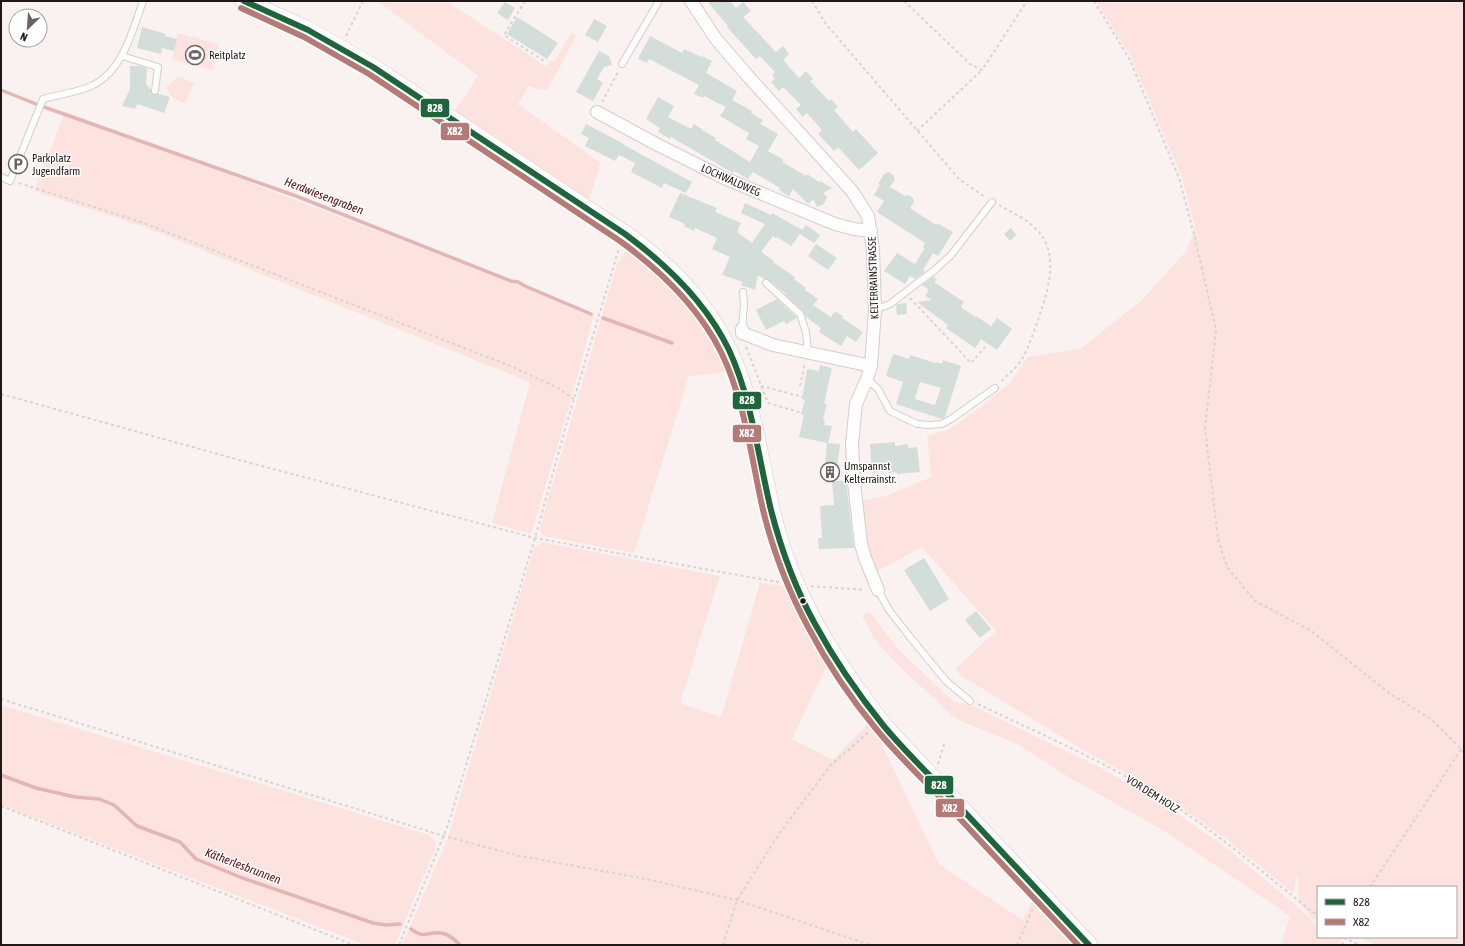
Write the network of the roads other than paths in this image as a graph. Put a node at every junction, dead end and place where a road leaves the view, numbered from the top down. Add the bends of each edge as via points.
1 (143, 1) edge
2 (244, 1) edge
3 (659, 1) edge
4 (691, 1) edge
5 (122, 56) junction
6 (622, 64) road end
7 (155, 91) dead end
8 (597, 112) dead end
9 (1, 177) edge
10 (992, 202) road end
11 (871, 231) junction
12 (766, 283) dead end
13 (743, 292) dead end
14 (875, 310) junction
15 (742, 331) joint
16 (808, 353) junction
17 (871, 366) junction
18 (867, 379) junction
19 (995, 388) road end
20 (878, 590) joint
21 (970, 701) road end
22 (1090, 945) edge

1 - 5 lane
2 - 22 main road via 340,47 400,85 625,234 688,288 714,322 742,384 778,534 789,568 823,640 848,679 881,722
3 - 6 lane
4 - 11 street, KELTERRAINSTRASSE via 730,56 852,191 868,216
5 - 7 lane via 158,67
5 - 9 lane via 111,72 92,86 43,99 10,181
8 - 11 street, LOCHWALDWEG via 724,178 835,224
10 - 14 lane via 951,255 936,269 890,304
11 - 14 street, KELTERRAINSTRASSE via 874,249
12 - 16 lane via 800,314 806,332
13 - 15 lane
14 - 17 street, KELTERRAINSTRASSE
15 - 16 street via 773,345
16 - 17 street
17 - 18 street, KELTERRAINSTRASSE
18 - 19 lane via 878,389 890,412 917,424 929,425 942,424 951,419
18 - 20 street, KELTERRAINSTRASSE via 856,404 852,444 861,544
20 - 21 lane via 910,638 946,681

